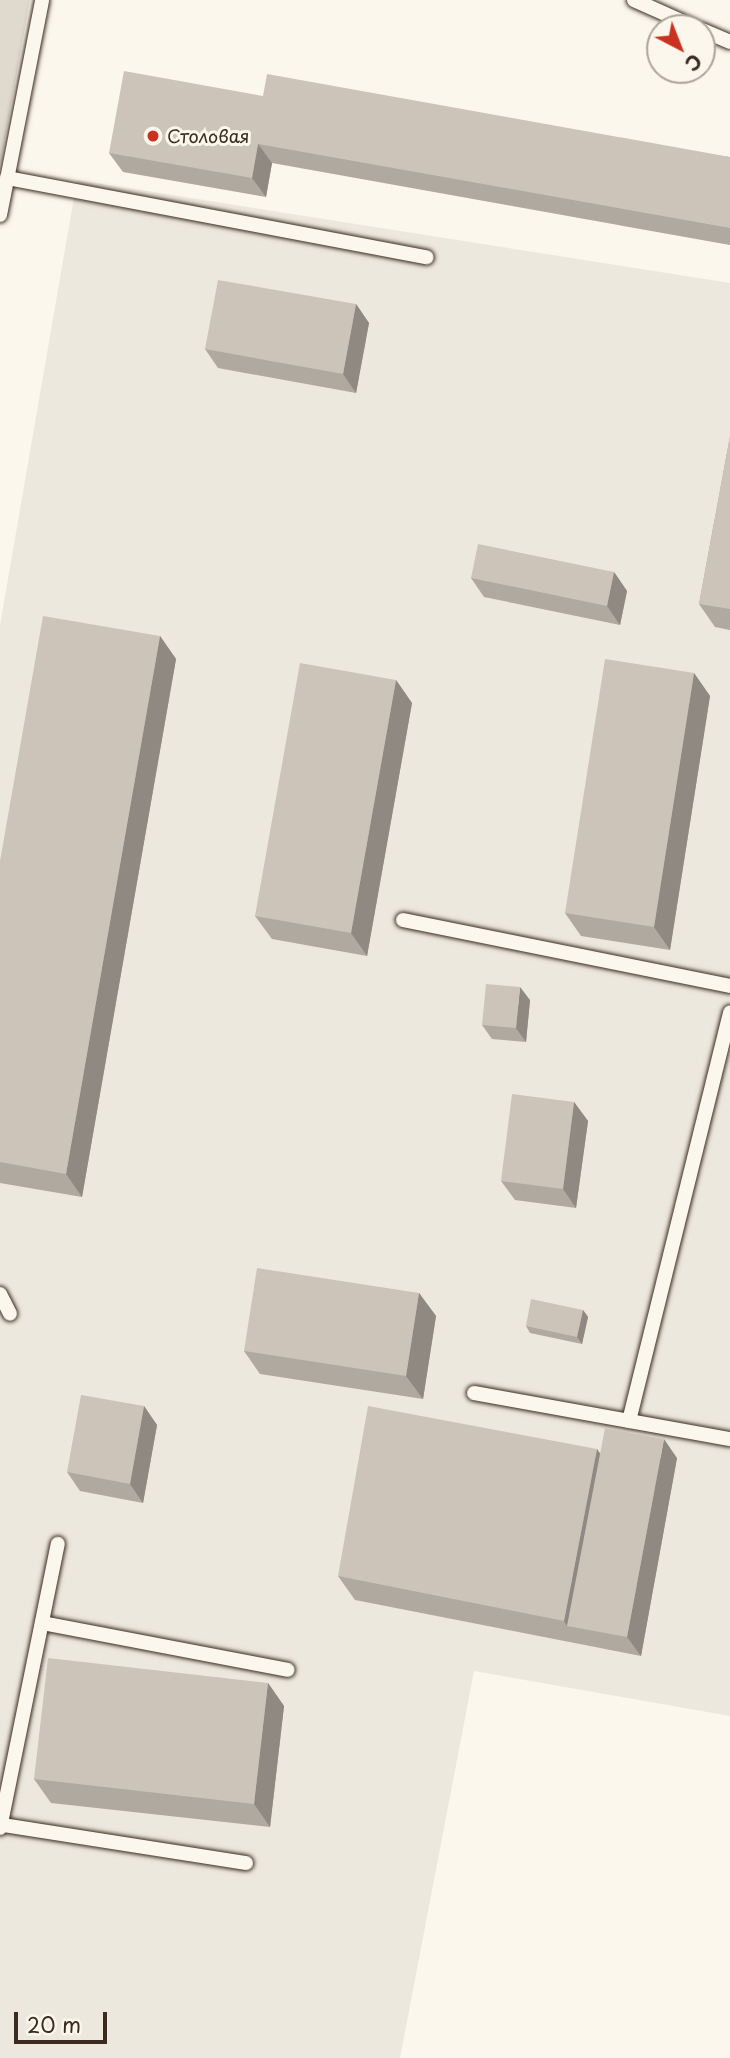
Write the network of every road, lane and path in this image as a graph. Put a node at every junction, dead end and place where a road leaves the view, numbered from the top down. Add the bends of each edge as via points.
1 (42, 0) edge
2 (634, 0) edge
3 (666, 14) edge
4 (7, 178) junction
5 (0, 215) edge
6 (427, 257) dead end
7 (403, 920) dead end
8 (730, 986) edge
9 (730, 1012) edge
10 (0, 1294) edge
11 (10, 1314) dead end
12 (474, 1392) dead end
13 (629, 1421) junction
14 (730, 1439) edge
15 (58, 1544) dead end
16 (42, 1623) junction
17 (288, 1671) dead end
18 (1, 1827) edge
19 (246, 1863) dead end

1 - 4 lane
2 - 3 lane
4 - 5 lane
4 - 6 lane
7 - 8 lane
9 - 13 lane
10 - 11 lane
12 - 13 lane
13 - 14 lane
15 - 16 lane
16 - 17 lane
16 - 18 lane
18 - 19 lane

